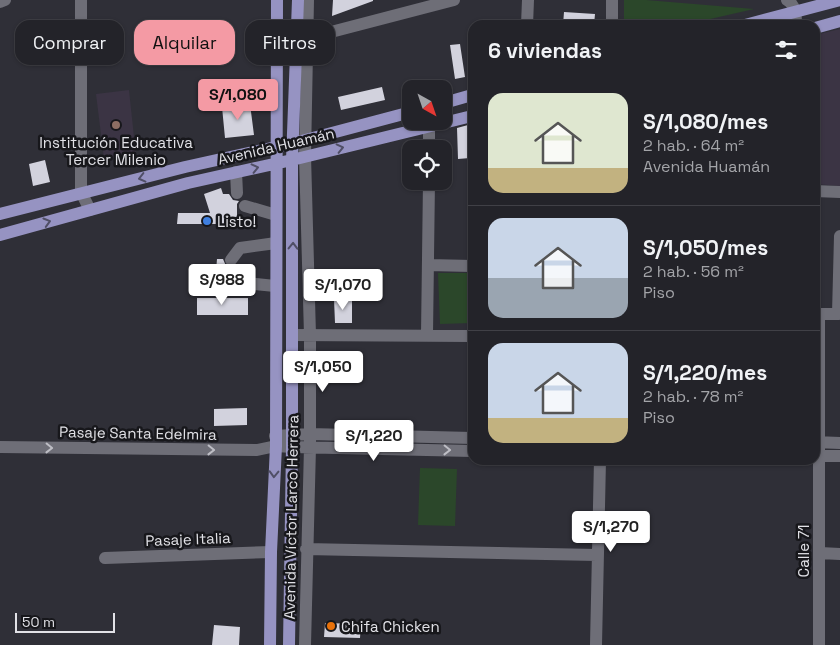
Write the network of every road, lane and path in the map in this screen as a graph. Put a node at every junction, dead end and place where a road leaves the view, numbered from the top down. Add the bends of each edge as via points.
1 (5, 0) edge
2 (81, 0) edge
3 (277, 0) edge
4 (298, 0) edge
5 (308, 0) edge
6 (454, 0) edge
7 (528, 0) edge
8 (612, 0) edge
9 (787, 0) edge
10 (834, 1) edge
11 (0, 2) edge
12 (423, 4) edge
13 (796, 12) junction
14 (308, 20) edge
15 (528, 20) edge
16 (612, 20) edge
17 (765, 20) edge
18 (796, 20) edge
19 (840, 21) edge
20 (820, 27) edge
21 (335, 30) edge
22 (306, 65) edge
23 (468, 96) edge
24 (452, 101) edge
25 (402, 114) edge
26 (468, 117) edge
27 (452, 121) edge
28 (416, 130) edge
29 (300, 142) junction
30 (275, 147) junction
31 (305, 156) junction
32 (292, 160) junction
33 (276, 163) junction
34 (185, 167) junction
35 (236, 172) junction
36 (188, 183) junction
37 (429, 190) edge
38 (820, 191) edge
39 (81, 192) junction
40 (840, 192) edge
41 (236, 193) dead end
42 (245, 206) dead end
43 (90, 210) junction
44 (0, 214) edge
45 (276, 219) junction
46 (293, 224) junction
47 (0, 235) edge
48 (840, 236) edge
49 (276, 243) junction
50 (428, 265) junction
51 (468, 266) edge
52 (275, 286) junction
53 (275, 301) junction
54 (292, 301) junction
55 (820, 314) edge
56 (427, 334) junction
57 (292, 335) junction
58 (310, 335) junction
59 (468, 336) edge
60 (468, 438) edge
61 (310, 440) junction
62 (276, 441) junction
63 (292, 441) junction
64 (820, 442) edge
65 (840, 443) edge
66 (0, 447) edge
67 (468, 451) edge
68 (820, 456) edge
69 (840, 456) edge
70 (600, 465) edge
71 (817, 465) edge
72 (306, 549) junction
73 (271, 552) junction
74 (820, 553) junction
75 (840, 554) edge
76 (597, 555) junction
77 (105, 558) dead end
78 (270, 645) edge
79 (289, 645) edge
80 (305, 645) edge
81 (596, 645) edge
82 (819, 645) edge

1 - 11 street
2 - 39 street
3 - 30 main road, Avenida Víctor Larco Herrera
4 - 29 main road, Avenida Víctor Larco Herrera
5 - 14 street, Avenida Víctor Larco Herrera
6 - 12 street
7 - 15 street
8 - 16 street
9 - 13 street
10 - 13 main road
12 - 21 street
13 - 17 main road
13 - 18 street
19 - 20 main road
22 - 29 street, Avenida Víctor Larco Herrera
23 - 24 main road
25 - 29 main road, Avenida Huamán
26 - 27 main road, Avenida Huamán
31 -> 28 main road, Avenida Huamán
29 - 30 main road, Avenida Huamán
29 - 31 street, Avenida Víctor Larco Herrera
29 - 32 main road, Avenida Víctor Larco Herrera
30 - 33 main road, Avenida Víctor Larco Herrera
30 - 34 main road, Avenida Huamán
31 - 32 main road, Avenida Huamán
31 - 58 street, Avenida Víctor Larco Herrera
32 - 33 main road, Avenida Huamán
32 - 46 main road, Avenida Víctor Larco Herrera
35 -> 33 main road, Avenida Huamán
33 - 45 main road, Avenida Víctor Larco Herrera
34 - 36 main road
34 -> 39 main road, Avenida Huamán
35 - 36 main road, Avenida Huamán
35 - 41 street
36 - 43 main road, Avenida Huamán
37 - 50 street
38 - 40 street
39 - 43 street
39 - 44 main road, Avenida Huamán
42 - 45 street
47 -> 43 main road, Avenida Huamán
45 - 46 main road
45 - 49 main road, Avenida Víctor Larco Herrera
54 -> 46 main road, Avenida Víctor Larco Herrera
48 - 55 street, Calle 71 via 838,314
49 - 52 main road, Avenida Víctor Larco Herrera
49 - 52 street via 240,248 231,266 236,282
50 - 51 street
50 - 56 street
52 - 53 main road, Avenida Víctor Larco Herrera
53 - 54 main road
53 - 62 main road, Avenida Víctor Larco Herrera
54 - 57 main road, Avenida Víctor Larco Herrera
56 - 58 street
56 - 59 street
57 - 58 street
57 - 63 main road, Avenida Víctor Larco Herrera
58 - 61 street, Avenida Víctor Larco Herrera
60 - 61 street
61 - 63 street, Pasaje Santa Edelmira
61 -> 67 street
61 - 72 street, Avenida Víctor Larco Herrera
62 - 63 street, Pasaje Santa Edelmira
66 -> 62 street, Pasaje Santa Edelmira via 258,450
62 -> 73 main road, Avenida Víctor Larco Herrera
63 - 79 main road, Avenida Víctor Larco Herrera
64 - 65 street
68 - 69 street
70 - 76 street
71 - 74 street, Calle 71
72 - 76 street
72 - 80 street, Avenida Víctor Larco Herrera
73 - 77 street, Pasaje Italia
73 - 78 main road, Avenida Víctor Larco Herrera
74 - 75 street
74 - 82 street, Calle 71
76 - 81 street

